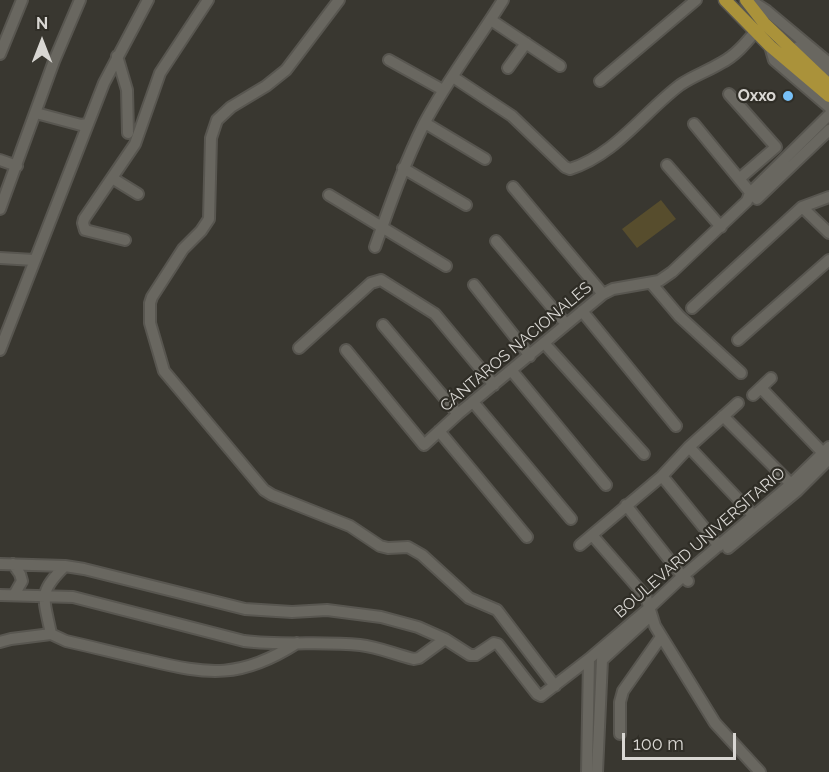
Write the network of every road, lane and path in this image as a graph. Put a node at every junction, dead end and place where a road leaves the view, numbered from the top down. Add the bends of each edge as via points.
1 (22, 0) edge
2 (148, 0) edge
3 (208, 0) edge
4 (339, 0) edge
5 (503, 0) edge
6 (696, 0) edge
7 (725, 0) edge
8 (748, 0) edge
9 (77, 1) edge
10 (490, 20) junction
11 (762, 22) junction
12 (526, 43) junction
13 (770, 46) junction
14 (0, 54) edge
15 (117, 56) junction
16 (389, 60) dead end
17 (829, 63) edge
18 (560, 66) dead end
19 (508, 68) dead end
20 (829, 74) edge
21 (453, 77) junction
22 (600, 81) dead end
23 (829, 85) edge
24 (443, 90) junction
25 (729, 94) dead end
26 (829, 96) edge
27 (36, 113) junction
28 (829, 114) edge
29 (425, 123) junction
30 (87, 124) junction
31 (694, 124) dead end
32 (829, 130) edge
33 (133, 136) junction
34 (485, 159) dead end
35 (0, 160) edge
36 (668, 165) dead end
37 (17, 166) junction
38 (403, 168) junction
39 (112, 178) junction
40 (739, 179) junction
41 (513, 187) dead end
42 (138, 194) dead end
43 (329, 195) dead end
44 (829, 197) edge
45 (751, 198) junction
46 (466, 205) dead end
47 (802, 207) junction
48 (0, 209) edge
49 (382, 226) junction
50 (721, 227) junction
51 (829, 233) edge
52 (125, 240) dead end
53 (496, 241) dead end
54 (375, 247) dead end
55 (0, 258) edge
56 (34, 260) junction
57 (829, 260) edge
58 (446, 266) dead end
59 (651, 283) junction
60 (474, 285) dead end
61 (603, 294) junction
62 (692, 308) dead end
63 (582, 311) junction
64 (566, 324) junction
65 (383, 325) dead end
66 (3, 334) edge
67 (738, 340) dead end
68 (544, 343) junction
69 (299, 348) dead end
70 (346, 350) dead end
71 (0, 351) edge
72 (530, 356) junction
73 (511, 370) junction
74 (741, 373) dead end
75 (771, 378) dead end
76 (494, 385) junction
77 (473, 402) junction
78 (738, 403) dead end
79 (458, 414) junction
80 (723, 416) junction
81 (676, 426) dead end
82 (439, 431) junction
83 (689, 447) junction
84 (827, 453) edge
85 (644, 454) dead end
86 (662, 476) junction
87 (791, 484) junction
88 (606, 485) dead end
89 (626, 505) junction
90 (754, 516) junction
91 (571, 519) dead end
92 (592, 535) junction
93 (527, 537) dead end
94 (580, 545) dead end
95 (719, 546) junction
96 (0, 564) edge
97 (13, 564) junction
98 (65, 566) junction
99 (686, 578) junction
100 (0, 595) edge
101 (14, 595) junction
102 (44, 595) junction
103 (650, 611) junction
104 (51, 634) junction
105 (661, 637) junction
106 (445, 639) junction
107 (0, 642) edge
108 (297, 643) junction
109 (589, 659) junction
110 (602, 660) junction
111 (555, 686) junction
112 (620, 734) dead end
113 (587, 772) edge
114 (597, 772) edge
115 (760, 772) edge

1 - 14 street
2 - 15 street
3 - 33 street via 160,73
4 - 111 street via 286,70 217,120 211,138 209,219 183,249 149,307 159,358 166,375 264,490 350,526 388,548 416,551 469,598 497,610
5 - 10 street
6 - 22 street
7 - 11 main road
8 - 11 main road
9 - 27 street
10 - 12 street
10 - 21 street
11 - 13 main road
11 - 17 street
11 - 20 street via 772,23
11 - 21 street via 740,50 680,85 625,134 570,169 512,116
11 - 23 main road
12 - 18 street
12 - 19 street
13 - 26 main road
13 - 28 street via 774,60
15 - 30 street
15 - 33 street via 127,90
16 - 24 street
21 - 24 street
24 - 29 street
25 - 40 street via 776,147
27 - 30 street
27 - 37 street
28 - 45 street
29 - 34 street
29 - 38 street
30 - 56 street
31 - 40 street
32 - 45 street
33 - 39 street
35 - 37 street
36 - 50 street
37 - 48 street
38 - 46 street
38 - 49 street
39 - 42 street
39 - 52 street via 84,219 83,227 89,232
40 - 45 street
41 - 61 street
43 - 49 street
44 - 47 street
45 - 50 street, CÁNTAROS NACIONALES
47 - 51 street
47 - 62 street
49 - 54 street
49 - 58 street
50 - 59 street, CÁNTAROS NACIONALES via 672,272
53 - 64 street
55 - 56 street
56 - 66 street
57 - 67 street
59 - 61 street, CÁNTAROS NACIONALES
59 - 74 street via 679,316
60 - 72 street
61 - 63 street, CÁNTAROS NACIONALES
63 - 64 street, CÁNTAROS NACIONALES
63 - 81 street
64 - 68 street, CÁNTAROS NACIONALES
65 - 79 street
66 - 71 street
68 - 72 street, CÁNTAROS NACIONALES
68 - 85 street
69 - 76 street via 371,283 381,280 435,314
70 - 82 street, CÁNTAROS NACIONALES via 424,445
72 - 73 street, CÁNTAROS NACIONALES
73 - 76 street, CÁNTAROS NACIONALES
73 - 88 street
75 - 84 street via 757,392
76 - 77 street, CÁNTAROS NACIONALES
77 - 79 street, CÁNTAROS NACIONALES
77 - 91 street
78 - 80 street
79 - 82 street, CÁNTAROS NACIONALES
80 - 83 street
80 - 87 street
82 - 93 street
83 - 86 street
83 - 90 street
84 - 87 street, BOULEVARD UNIVERSITARIO
84 - 99 street, BOULEVARD UNIVERSITARIO via 797,491
86 - 89 street
86 - 95 street
87 - 90 street, BOULEVARD UNIVERSITARIO
89 - 92 street
89 - 99 street
90 - 95 street, BOULEVARD UNIVERSITARIO
92 - 94 street
92 - 103 street via 646,597
95 - 99 street, BOULEVARD UNIVERSITARIO
96 - 97 street
97 - 98 street
97 - 101 street via 22,581
98 - 102 street via 49,581
98 - 106 street via 256,611 327,610 381,616
99 - 103 street, BOULEVARD UNIVERSITARIO
100 - 101 street
101 - 102 street
102 - 104 street
102 - 108 street via 74,597 244,641
103 - 105 street
103 - 109 street, BOULEVARD UNIVERSITARIO
103 - 110 street, BOULEVARD UNIVERSITARIO
104 - 107 street
104 - 108 street via 66,641 203,672 249,667 274,658
105 - 112 street via 623,691
105 - 115 street via 715,723
106 - 108 street via 414,659 361,645
106 - 111 street, BOULEVARD UNIVERSITARIO via 470,655 498,644 537,694 544,695
109 - 110 street
109 - 111 street, BOULEVARD UNIVERSITARIO
109 - 113 street
110 - 114 street

